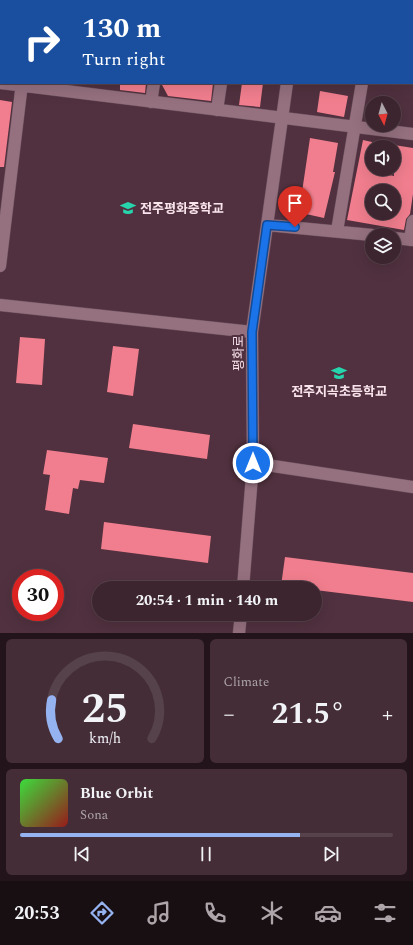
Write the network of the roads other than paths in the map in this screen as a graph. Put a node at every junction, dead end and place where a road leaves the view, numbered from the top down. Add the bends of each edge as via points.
1 (22, 84) edge
2 (154, 84) edge
3 (221, 84) edge
4 (287, 84) edge
5 (362, 84) edge
6 (151, 102) junction
7 (217, 110) junction
8 (283, 118) junction
9 (354, 127) junction
10 (413, 134) edge
11 (413, 221) edge
12 (267, 225) junction
13 (337, 231) junction
14 (365, 234) edge
15 (401, 239) edge
16 (411, 240) edge
17 (0, 266) edge
18 (0, 305) edge
19 (252, 332) junction
20 (253, 463) junction
21 (413, 487) edge
22 (244, 581) edge
23 (241, 621) edge
24 (240, 633) edge

1 - 6 street
1 - 17 street
2 - 6 street
3 - 7 street
4 - 8 street, 평화로
5 - 9 street
6 - 7 street
7 - 8 street
8 - 9 street
8 - 12 street, 평화로
9 - 10 street
9 - 13 street
11 - 16 street
12 - 13 street
12 - 19 street, 평화로
13 - 14 street
15 - 16 street
18 - 19 street
19 - 20 street, 평화로
20 - 21 street
20 - 22 street, 평화로
23 - 24 street

